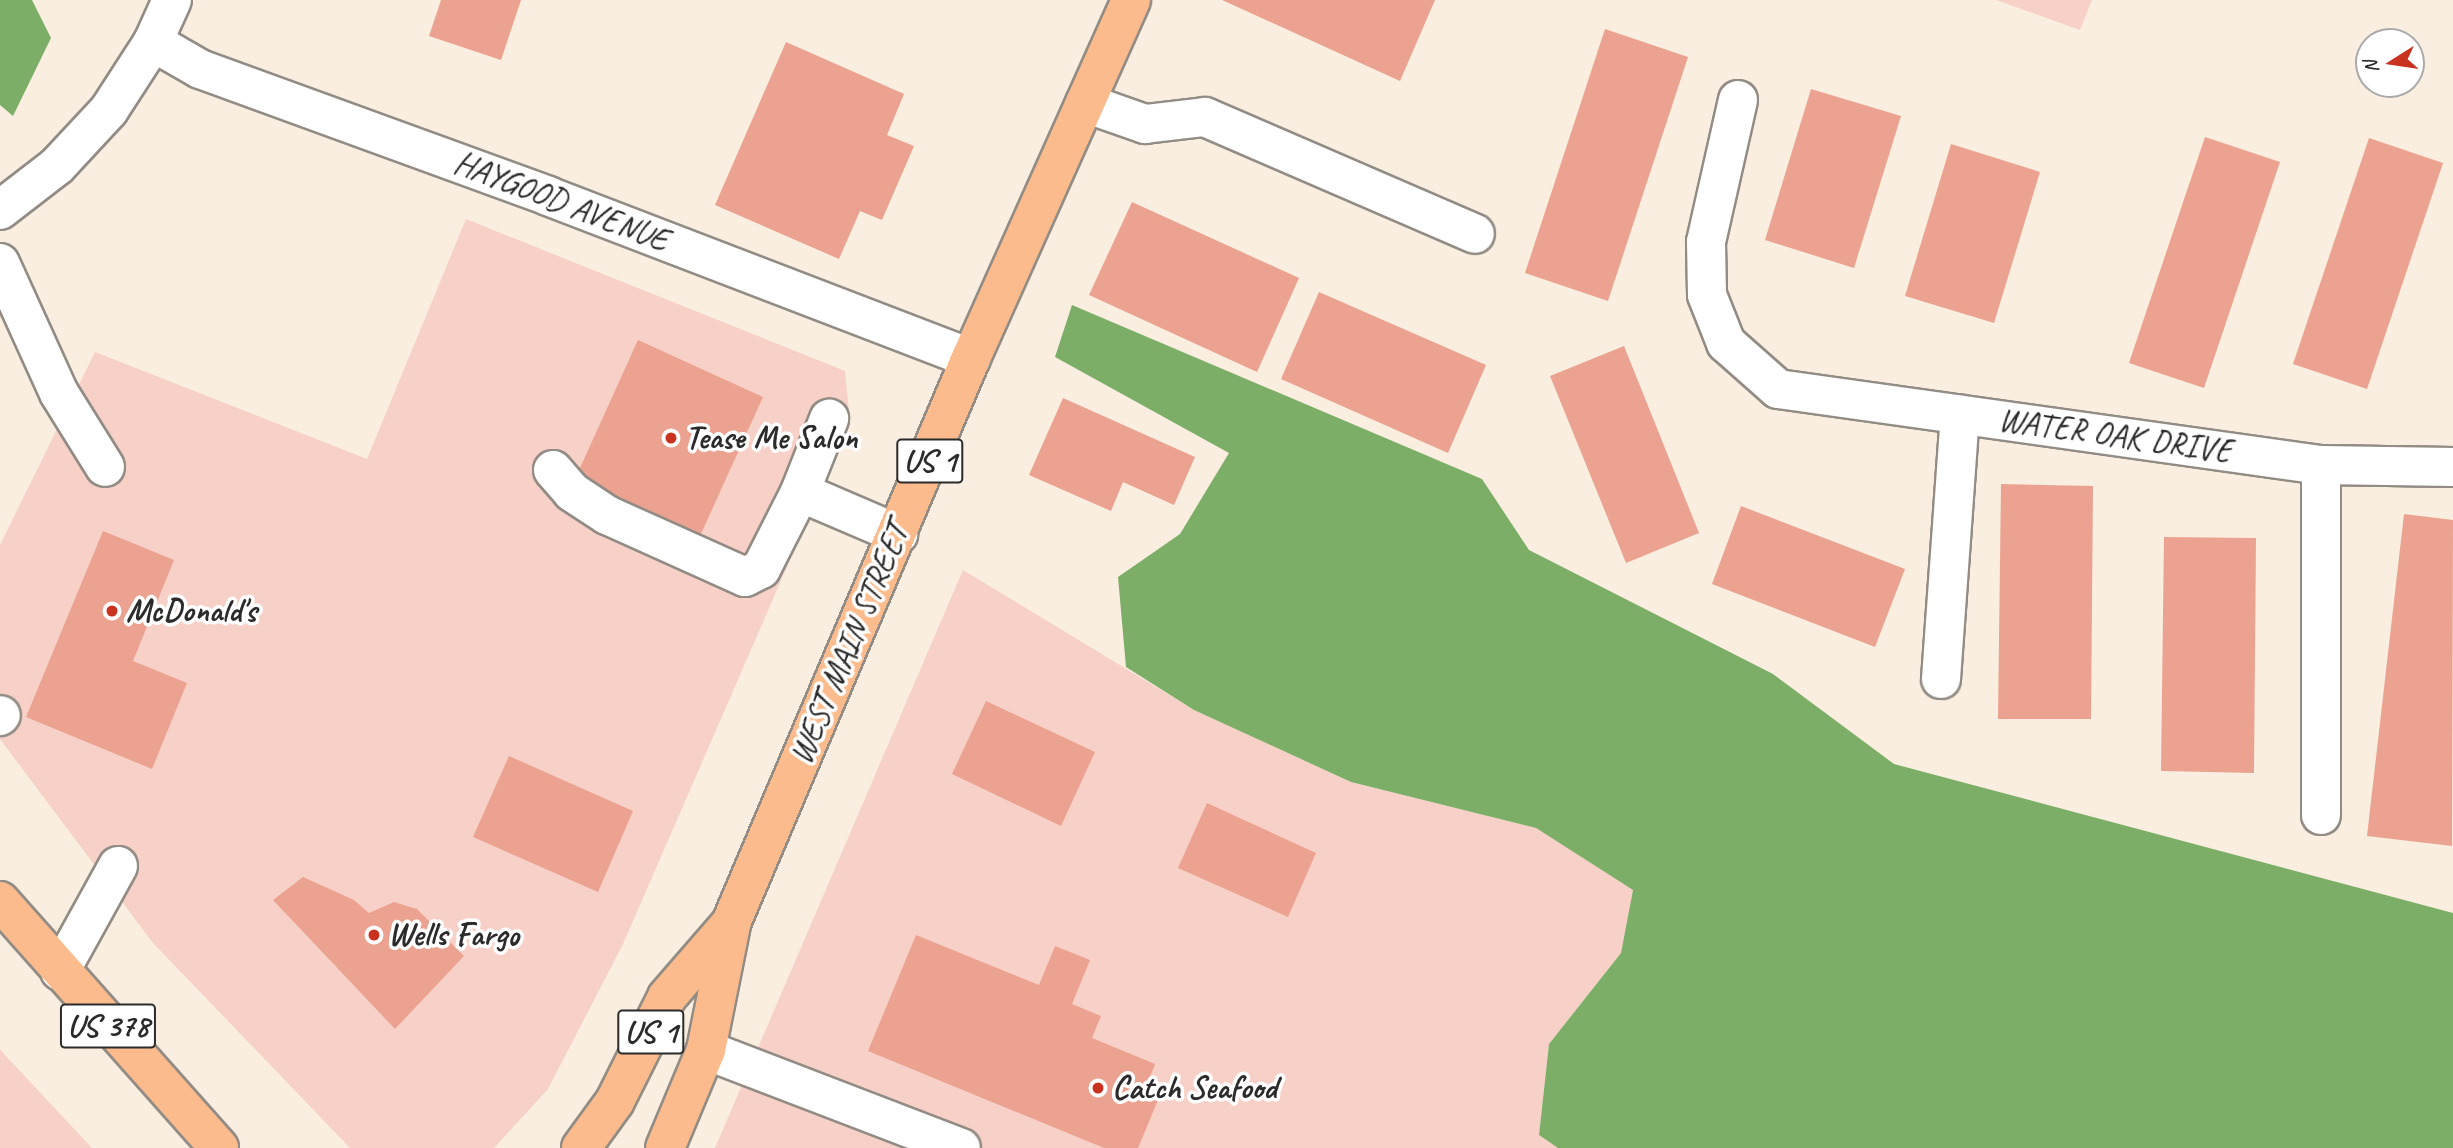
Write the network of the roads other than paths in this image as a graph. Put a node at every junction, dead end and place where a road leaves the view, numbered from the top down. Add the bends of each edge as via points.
1 (172, 0) edge
2 (1130, 0) edge
3 (153, 41) junction
4 (1738, 100) dead end
5 (1085, 103) junction
6 (0, 210) edge
7 (1475, 234) dead end
8 (0, 263) edge
9 (971, 358) junction
10 (1960, 415) junction
11 (830, 419) dead end
12 (2321, 465) junction
13 (105, 467) dead end
14 (2453, 467) edge
15 (553, 470) dead end
16 (800, 492) junction
17 (898, 534) junction
18 (1941, 679) dead end
19 (2321, 815) dead end
20 (118, 866) dead end
21 (0, 901) edge
22 (731, 923) junction
23 (60, 971) junction
24 (706, 1050) junction
25 (680, 1108) junction
26 (219, 1148) edge
27 (581, 1148) edge
28 (650, 1148) edge
29 (665, 1148) edge
30 (961, 1148) edge

1 - 3 street
2 - 5 main road, WEST MAIN STREET / US 1
3 - 6 street via 109,110 57,166
3 - 9 street, HAYGOOD AVENUE via 200,69
4 - 10 street, WATER OAK DRIVE via 1706,242 1707,295 1726,343 1778,389
5 - 7 street via 1145,124 1205,117
5 - 9 main road, WEST MAIN STREET / US 1
8 - 13 street via 59,393
9 - 17 main road, WEST MAIN STREET / US 1
10 - 12 street, WATER OAK DRIVE
10 - 18 street
11 - 16 street
12 - 14 street, WATER OAK DRIVE
12 - 19 street
15 - 16 street via 572,492 607,514 745,576 761,569
16 - 17 street
17 - 22 main road, WEST MAIN STREET / US 1
20 - 23 street
21 - 23 main road, US 378
22 - 24 main road, US 1
22 - 27 main road, WEST MAIN STREET / US 1 via 667,997 615,1101
23 - 26 main road, US 378
24 - 25 main road, US 1
24 - 30 street
25 - 28 main road
25 - 29 main road, US 1

